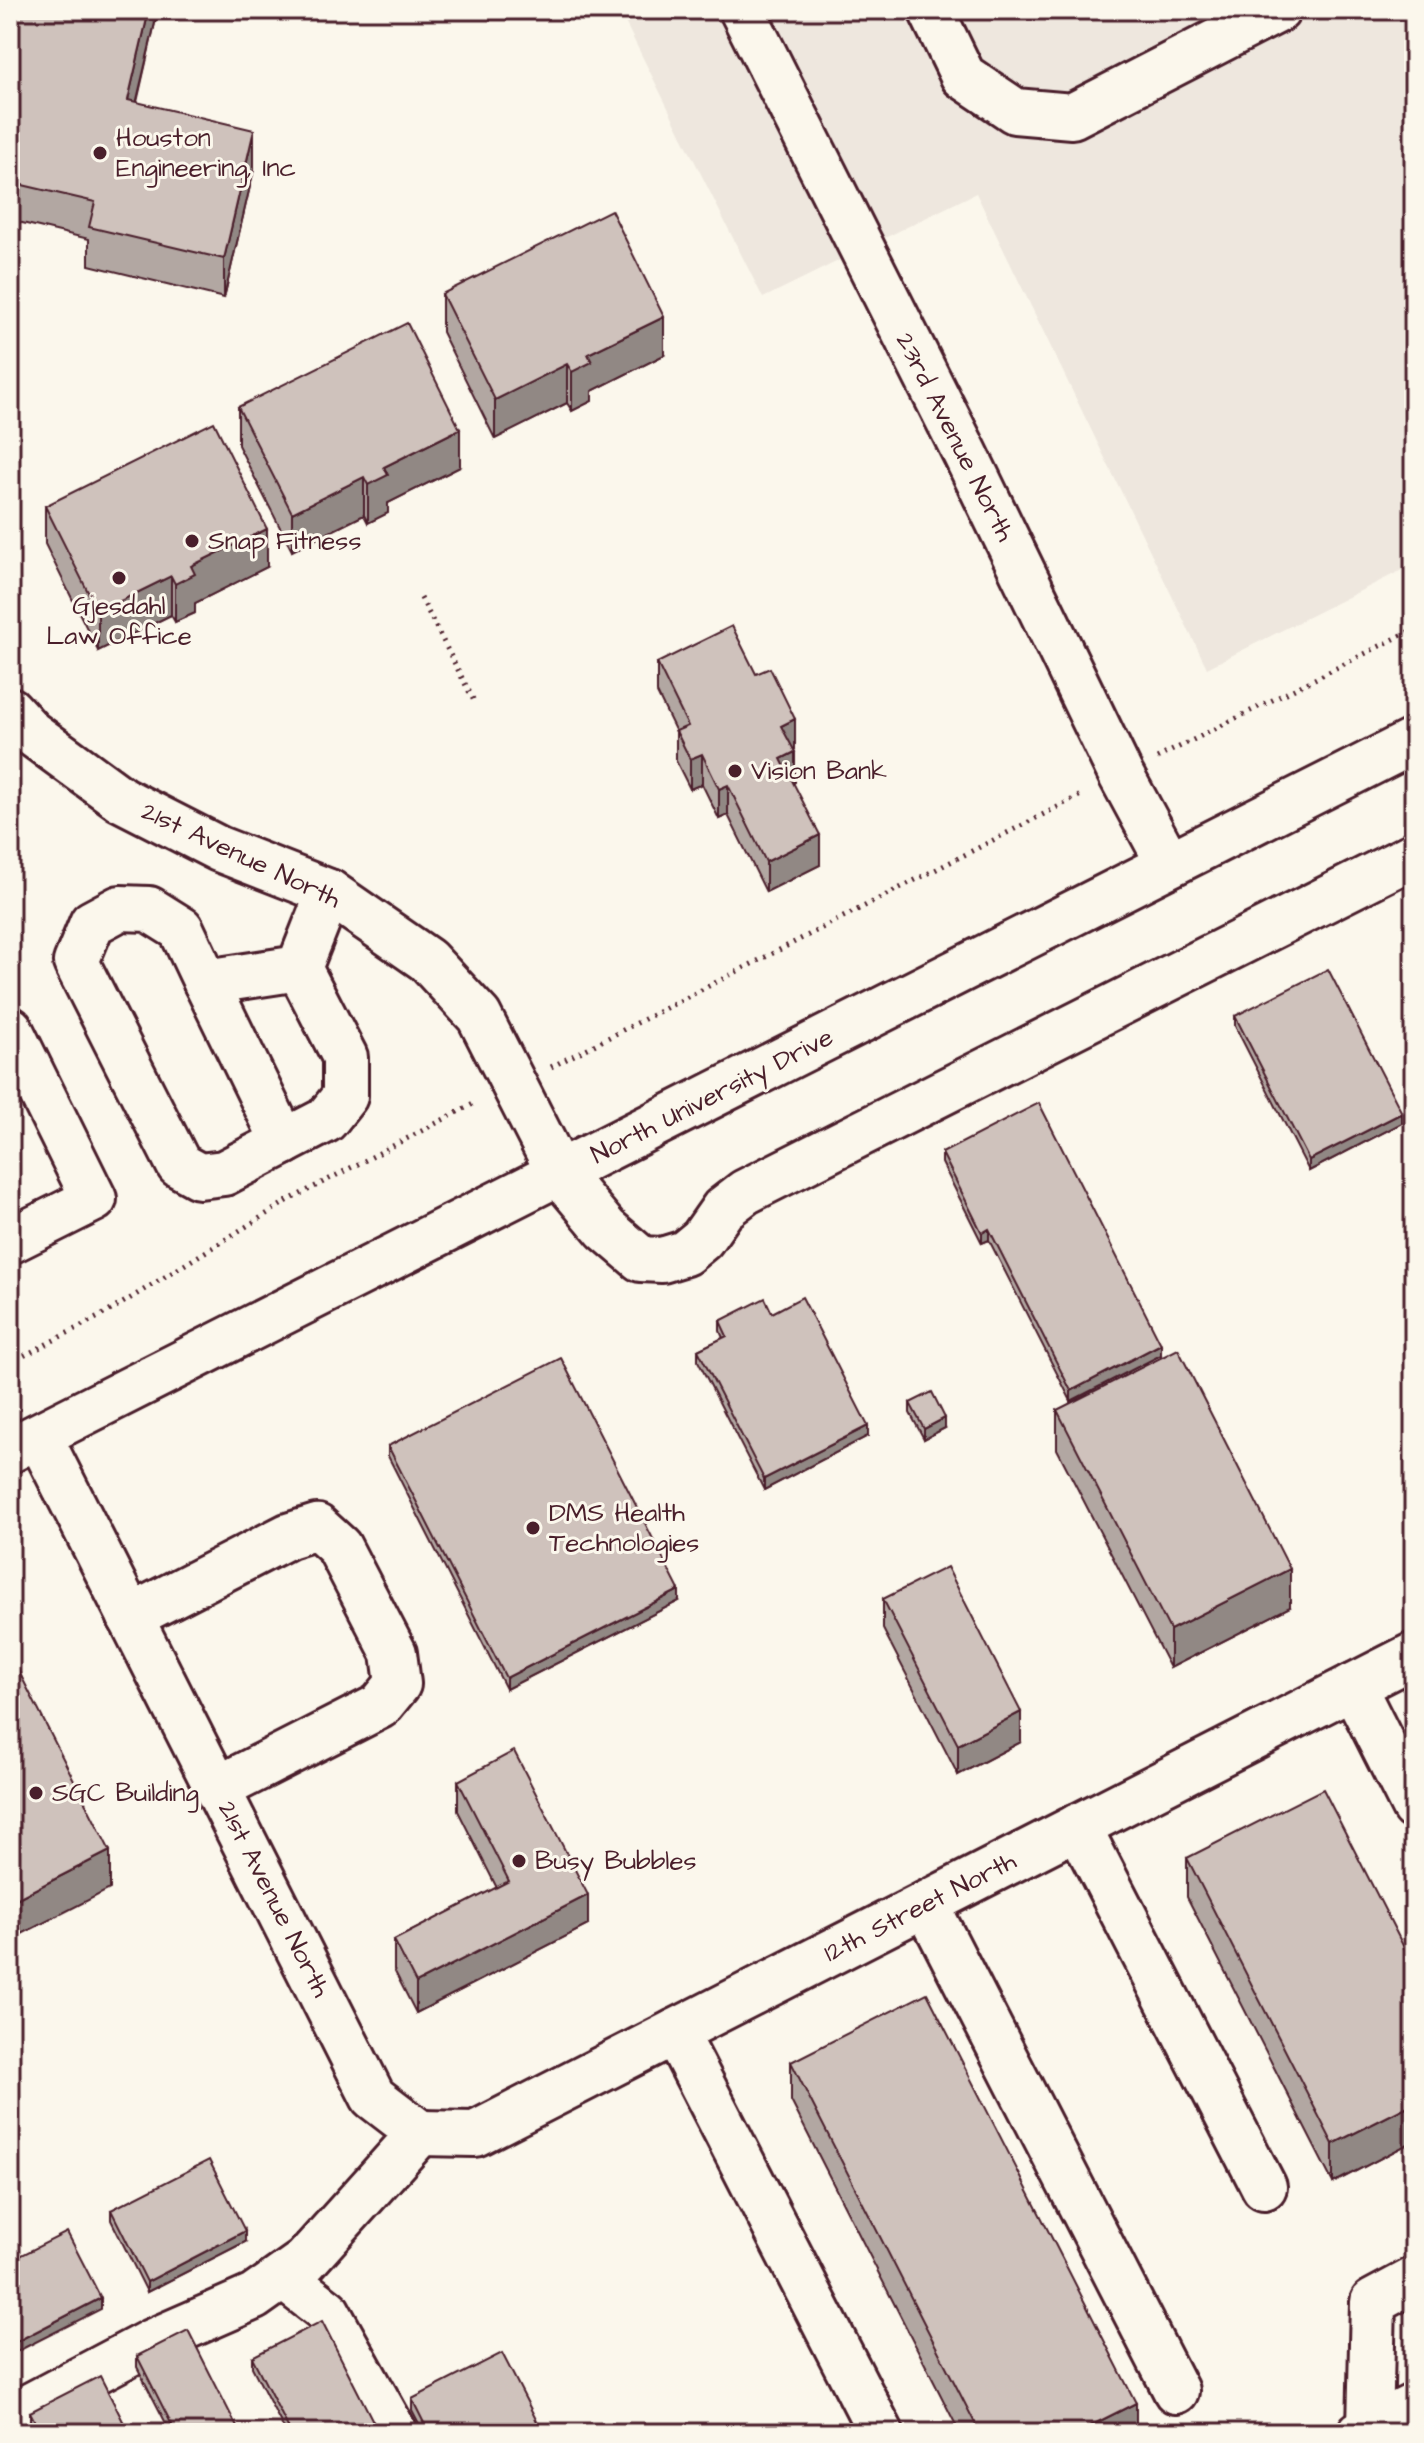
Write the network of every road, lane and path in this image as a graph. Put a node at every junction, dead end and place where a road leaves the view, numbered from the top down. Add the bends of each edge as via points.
1 (742, 10) edge
2 (931, 10) edge
3 (1278, 10) edge
4 (421, 598) dead end
5 (1414, 629) edge
6 (474, 701) dead end
7 (10, 710) edge
8 (1414, 741) edge
9 (1121, 775) junction
10 (1414, 855) edge
11 (1169, 864) junction
12 (329, 892) junction
13 (299, 968) junction
14 (206, 982) junction
15 (10, 1029) edge
16 (514, 1084) junction
17 (284, 1142) junction
18 (559, 1173) junction
19 (10, 1241) edge
20 (10, 1363) edge
21 (24, 1443) edge
22 (130, 1617) junction
23 (1414, 1655) edge
24 (1353, 1686) junction
25 (217, 1789) junction
26 (1414, 1807) edge
27 (1078, 1826) junction
28 (926, 1904) junction
29 (675, 2032) junction
30 (420, 2133) junction
31 (1264, 2187) dead end
32 (283, 2277) junction
33 (1414, 2280) edge
34 (1176, 2391) dead end
35 (1414, 2406) edge
36 (1365, 2430) edge
37 (18, 2433) edge
38 (395, 2433) edge
39 (881, 2433) edge

1 - 9 street, 23rd Avenue North
2 - 3 street via 963,76 1015,111 1072,116
4 - 6 path
5 - 9 path
7 - 12 street, 21st Avenue North via 31,733 121,799 219,849
8 - 11 street, North University Drive
9 - 11 street, 23rd Avenue North
9 - 16 path
10 - 18 street, 21st Avenue North via 745,1192 685,1253 641,1259 606,1229
11 - 18 street, North University Drive
12 - 13 street
12 - 16 street, 21st Avenue North via 427,960 479,1016
13 - 14 street
13 - 17 street via 345,1057 345,1096 326,1120
14 - 17 street
14 - 17 street via 181,929 149,909 120,908 92,923 76,962 179,1165 199,1176 224,1173
15 - 19 street via 94,1199
16 - 18 street, 21st Avenue North
16 - 20 path via 289,1200 108,1312
18 - 21 street, North University Drive
21 - 22 street, 21st Avenue North
22 - 25 street, 21st Avenue North
22 - 25 street via 288,1536 317,1527 339,1547 394,1653 398,1684 380,1706
23 - 24 street, 12th Street North
24 - 26 street
24 - 27 street, 12th Street North
25 - 30 street, 21st Avenue North via 373,2097
27 - 28 street, 12th Street North
27 - 31 street
28 - 29 street, 12th Street North
28 - 34 street
29 - 30 street, 12th Street North via 475,2134
29 - 39 street
30 - 32 street via 305,2261
32 - 37 street via 254,2297 151,2342 26,2408 16,2422
32 - 38 street via 327,2311
33 - 36 street via 1373,2302
35 - 36 street

